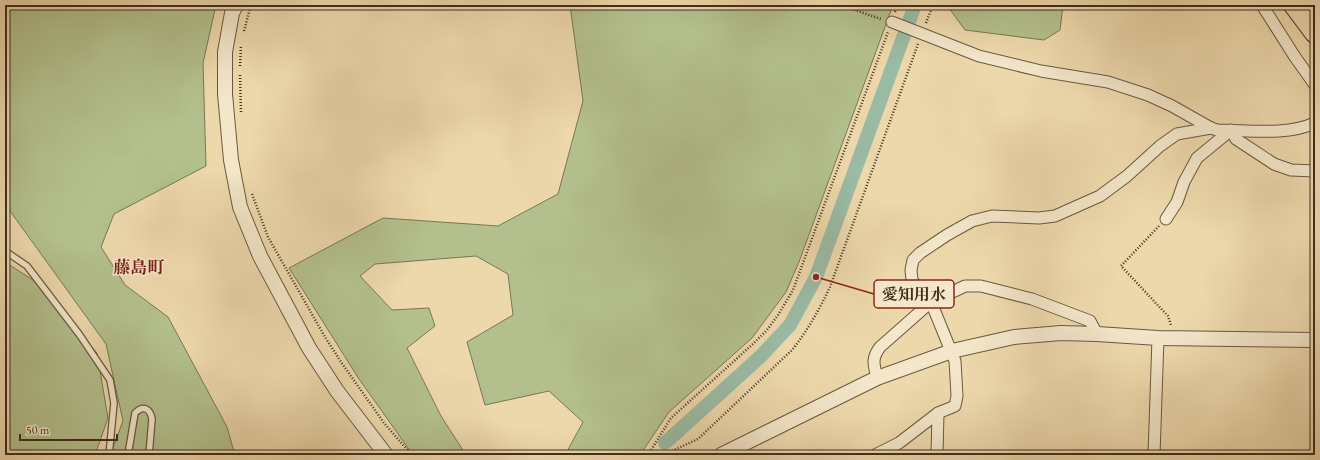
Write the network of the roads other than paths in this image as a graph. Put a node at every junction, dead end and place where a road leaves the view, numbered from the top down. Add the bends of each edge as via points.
1 (236, 5) edge
2 (1262, 5) edge
3 (1294, 5) edge
4 (892, 22) road end
5 (1315, 33) edge
6 (1315, 85) edge
7 (1315, 123) edge
8 (1211, 128) junction
9 (1231, 130) junction
10 (1315, 171) edge
11 (1166, 218) road end
12 (5, 251) edge
13 (931, 302) junction
14 (1097, 334) junction
15 (1158, 338) junction
16 (1315, 340) edge
17 (952, 351) junction
18 (877, 378) junction
19 (938, 413) junction
20 (109, 455) edge
21 (128, 455) edge
22 (150, 455) edge
23 (386, 455) edge
24 (721, 455) edge
25 (875, 455) edge
26 (937, 455) edge
27 (1154, 455) edge

1 - 23 street via 232,13 225,52 225,94 231,160 240,207 260,256 309,348 336,391
2 - 6 street
3 - 5 highway
4 - 8 street via 979,56 1041,71 1108,82 1148,95
7 - 9 street via 1276,132
8 - 9 street
8 - 13 street via 1177,134 1100,196 1055,216 992,216 972,221 947,235 913,260 912,280
9 - 10 street via 1236,139 1274,164 1291,170
9 - 11 street via 1197,158 1177,202
12 - 20 lane via 27,266 79,334 110,380 114,403
13 - 14 street via 965,286 981,286 1032,299 1090,321
13 - 17 street
13 - 18 street via 880,347 873,360
14 - 15 street
14 - 17 street via 1061,333 1014,337
15 - 16 street
15 - 27 street
17 - 18 street
17 - 19 street via 957,396 955,406
18 - 24 street
19 - 25 street via 899,443
19 - 26 street
21 - 22 lane via 135,412 143,408 148,410 152,419

